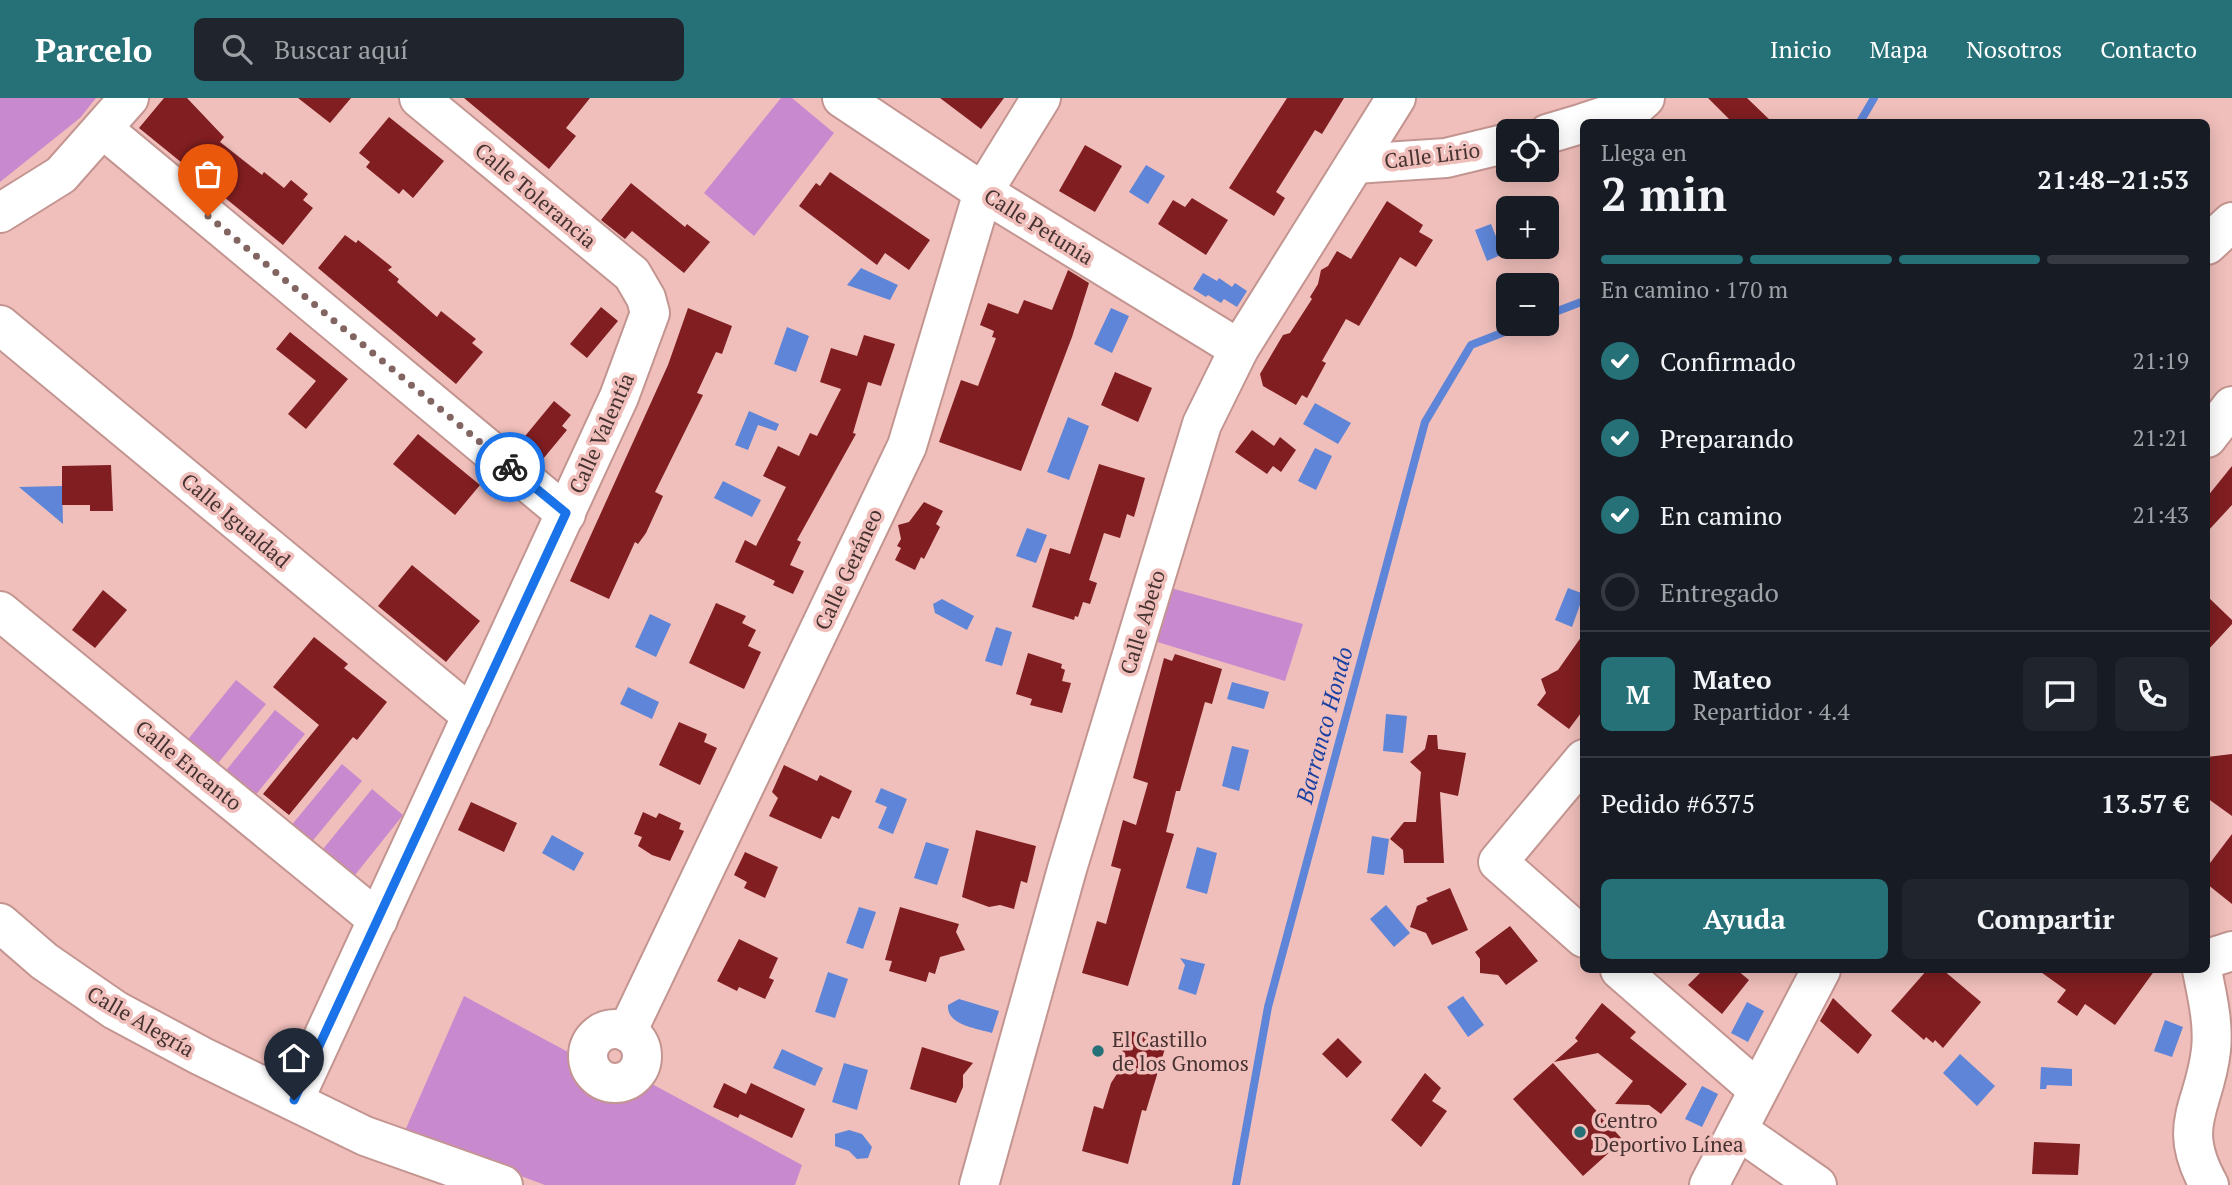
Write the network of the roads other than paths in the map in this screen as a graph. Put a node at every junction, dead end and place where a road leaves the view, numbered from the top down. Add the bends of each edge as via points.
1 (129, 98) edge
2 (419, 98) edge
3 (842, 98) edge
4 (1041, 98) edge
5 (1395, 98) edge
6 (1645, 98) edge
7 (1597, 119) edge
8 (1580, 124) edge
9 (103, 129) junction
10 (1559, 131) edge
11 (1496, 146) edge
12 (1355, 164) junction
13 (983, 192) junction
14 (0, 213) edge
15 (2232, 222) edge
16 (2210, 242) edge
17 (646, 298) joint
18 (0, 325) edge
19 (1240, 349) junction
20 (2232, 406) edge
21 (2210, 434) edge
22 (566, 513) junction
23 (0, 611) edge
24 (472, 716) junction
25 (1580, 764) edge
26 (378, 920) junction
27 (0, 923) edge
28 (1580, 934) edge
29 (2232, 951) edge
30 (2210, 958) edge
31 (1623, 973) edge
32 (1819, 973) edge
33 (2204, 973) edge
34 (627, 1032) dead end
35 (1758, 1090) junction
36 (294, 1100) junction
37 (1738, 1130) junction
38 (503, 1185) edge
39 (979, 1185) edge
40 (1709, 1185) edge
41 (1817, 1185) edge
42 (2208, 1185) edge

1 - 9 street
2 - 17 street, Calle Tolerancia via 632,274
3 - 13 street, Calle Petunia
4 - 13 street, Calle Geráneo
5 - 12 street, Calle Abeto
6 - 7 street via 1636,106
8 - 10 street
9 - 14 street via 61,175
9 - 22 street
11 - 12 street, Calle Lirio via 1446,158
12 - 19 street, Calle Abeto
13 - 19 street, Calle Petunia
13 - 34 street, Calle Geráneo via 907,446
15 - 16 street
17 - 22 street, Calle Valentía via 650,313 619,397
18 - 24 street, Calle Igualdad
19 - 39 street, Calle Abeto via 1202,424 1067,869
20 - 21 street
22 - 24 street, Calle Valentía
23 - 26 street, Calle Encanto
24 - 26 street, Calle Valentía
25 - 28 street via 1498,862
26 - 36 street, Calle Valentía
27 - 36 street, Calle Alegría via 44,961 115,1010
29 - 30 street
31 - 35 street
32 - 35 street
33 - 42 street via 2211,1050 2192,1119 2196,1163
35 - 37 street
36 - 38 street, Calle Alegría via 365,1136
37 - 40 street
37 - 41 street

